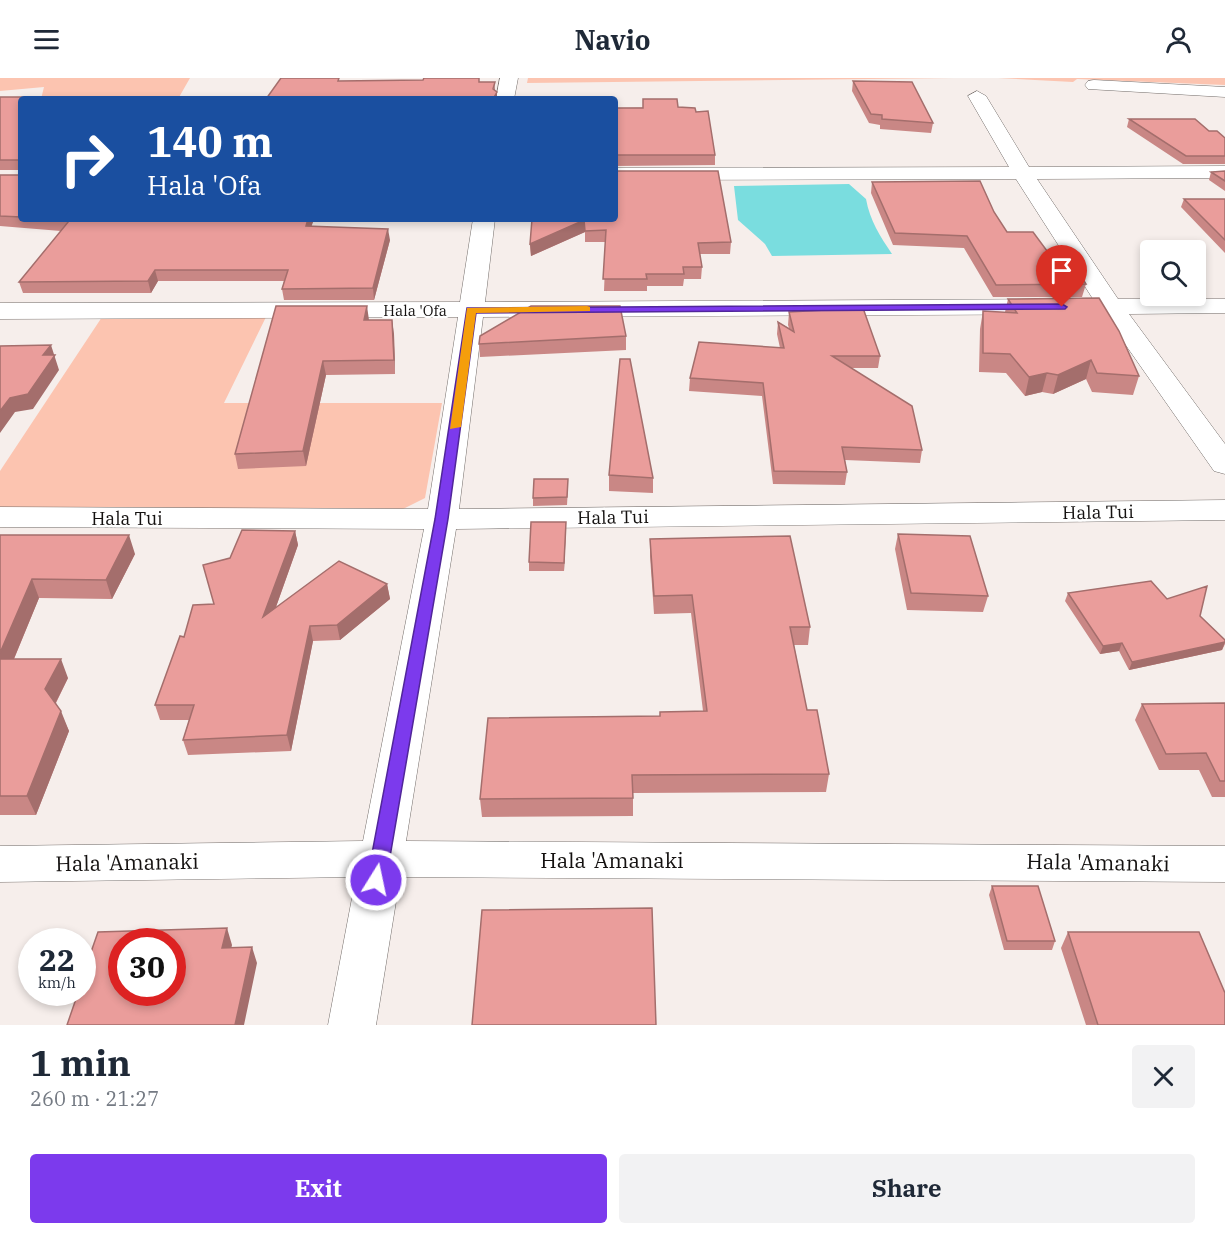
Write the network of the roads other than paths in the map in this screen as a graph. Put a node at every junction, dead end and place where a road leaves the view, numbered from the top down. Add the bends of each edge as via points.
1 (509, 78) edge
2 (1094, 85) dead end
3 (1225, 92) edge
4 (506, 96) edge
5 (977, 96) dead end
6 (1020, 172) junction
7 (1225, 172) edge
8 (618, 174) edge
9 (484, 222) edge
10 (1109, 306) junction
11 (1225, 306) edge
12 (471, 310) junction
13 (0, 311) edge
14 (1225, 465) edge
15 (1225, 510) edge
16 (0, 517) edge
17 (441, 519) junction
18 (380, 859) junction
19 (0, 864) edge
20 (1225, 864) edge
21 (352, 1025) edge

1 - 4 street
2 - 3 street
5 - 6 street
6 - 7 street
6 - 8 street
6 - 10 street
9 - 12 street
10 - 11 street, Hala 'Ofa
10 - 12 street, Hala 'Ofa
10 - 14 street
12 - 13 street, Hala 'Ofa
12 - 17 street
15 - 17 street, Hala Tui
16 - 17 street, Hala Tui
17 - 18 street
18 - 19 street, Hala 'Amanaki
18 - 20 street, Hala 'Amanaki
18 - 21 street

